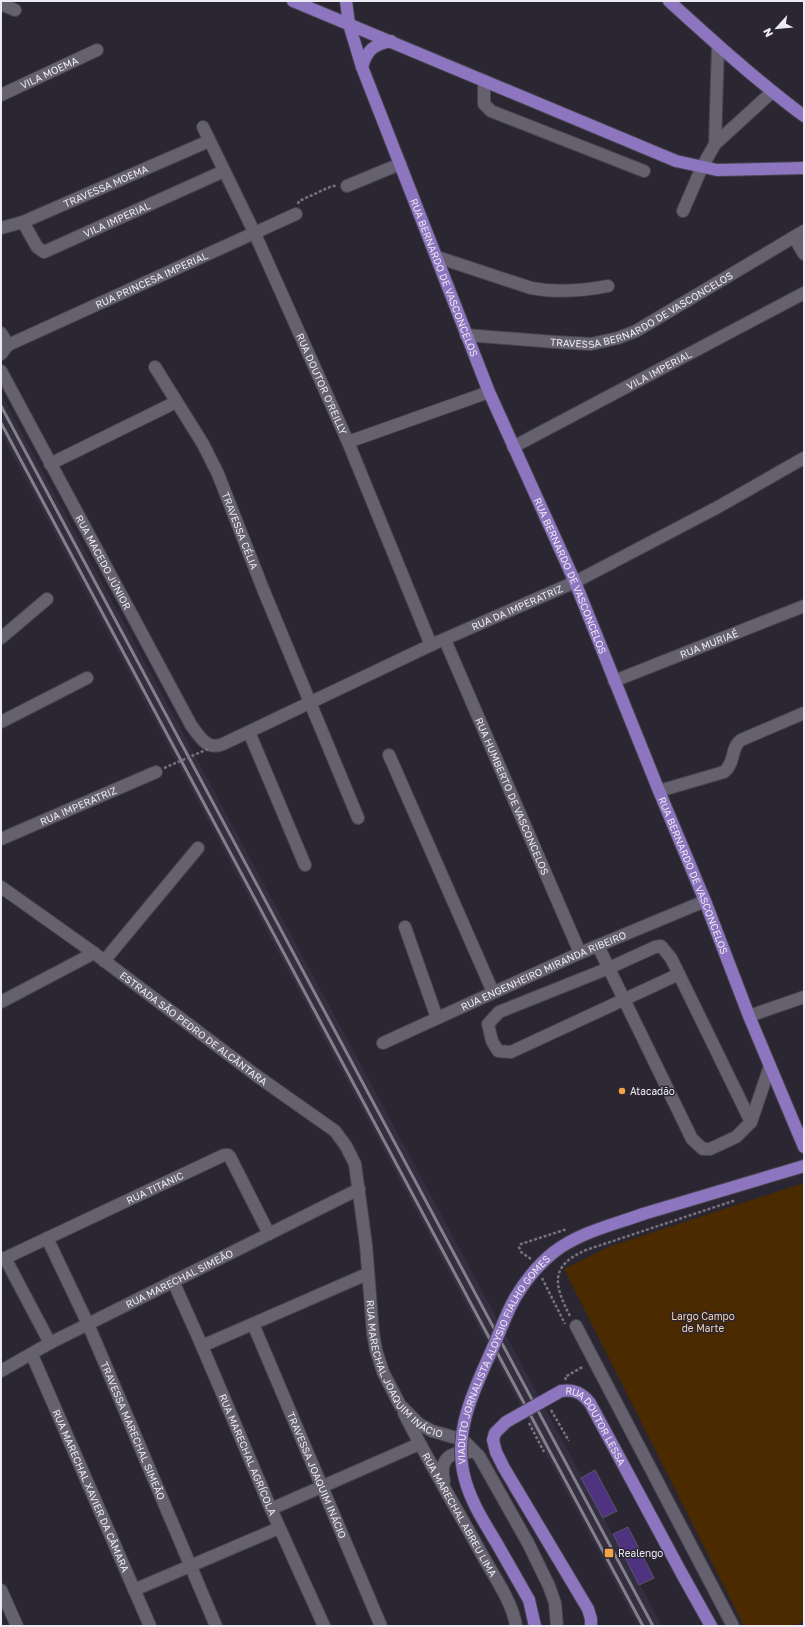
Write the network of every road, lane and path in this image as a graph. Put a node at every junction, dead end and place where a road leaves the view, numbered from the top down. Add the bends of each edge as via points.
1 (293, 1) edge
2 (346, 1) edge
3 (669, 1) edge
4 (1, 4) edge
5 (15, 10) dead end
6 (349, 24) junction
7 (391, 41) junction
8 (718, 46) junction
9 (97, 50) dead end
10 (362, 67) junction
11 (484, 81) junction
12 (772, 92) junction
13 (1, 95) edge
14 (804, 104) edge
15 (789, 105) junction
16 (804, 116) edge
17 (203, 127) dead end
18 (210, 141) junction
19 (715, 144) junction
20 (400, 164) junction
21 (702, 167) junction
22 (802, 168) edge
23 (224, 171) junction
24 (644, 171) dead end
25 (332, 186) dead end
26 (347, 186) dead end
27 (299, 201) dead end
28 (683, 211) dead end
29 (296, 214) dead end
30 (23, 222) junction
31 (1, 228) edge
32 (255, 234) junction
33 (799, 234) edge
34 (804, 254) edge
35 (437, 257) junction
36 (608, 286) dead end
37 (804, 293) edge
38 (1, 333) edge
39 (466, 335) junction
40 (4, 350) edge
41 (155, 367) dead end
42 (1, 371) edge
43 (489, 392) junction
44 (176, 402) junction
45 (348, 442) junction
46 (513, 447) junction
47 (803, 460) edge
48 (50, 464) junction
49 (575, 582) junction
50 (47, 599) dead end
51 (804, 606) edge
52 (1, 638) edge
53 (445, 640) junction
54 (431, 645) junction
55 (87, 678) dead end
56 (614, 681) junction
57 (310, 702) junction
58 (804, 713) edge
59 (1, 722) edge
60 (249, 732) junction
61 (211, 748) junction
62 (389, 755) dead end
63 (160, 770) joint
64 (659, 791) junction
65 (358, 818) dead end
66 (1, 840) edge
67 (198, 848) dead end
68 (305, 865) dead end
69 (1, 888) edge
70 (705, 901) junction
71 (405, 927) dead end
72 (598, 946) junction
73 (94, 953) junction
74 (580, 953) junction
75 (104, 961) junction
76 (609, 968) junction
77 (679, 974) junction
78 (493, 992) junction
79 (804, 997) edge
80 (624, 999) junction
81 (1, 1002) edge
82 (749, 1016) junction
83 (437, 1018) junction
84 (383, 1042) dead end
85 (770, 1066) junction
86 (751, 1122) junction
87 (804, 1147) edge
88 (804, 1166) edge
89 (359, 1189) junction
90 (740, 1199) dead end
91 (269, 1234) junction
92 (47, 1238) junction
93 (3, 1259) edge
94 (367, 1274) junction
95 (174, 1281) junction
96 (88, 1324) junction
97 (253, 1324) junction
98 (576, 1326) joint
99 (50, 1343) junction
100 (202, 1346) junction
101 (32, 1355) junction
102 (583, 1362) dead end
103 (1, 1371) edge
104 (565, 1377) dead end
105 (545, 1399) junction
106 (400, 1405) junction
107 (523, 1412) junction
108 (569, 1441) dead end
109 (419, 1444) junction
110 (544, 1452) dead end
111 (479, 1456) junction
112 (322, 1486) junction
113 (446, 1488) junction
114 (271, 1509) junction
115 (280, 1528) junction
116 (190, 1566) junction
117 (1, 1590) edge
118 (134, 1590) junction
119 (17, 1626) edge
120 (150, 1626) edge
121 (216, 1626) edge
122 (324, 1626) edge
123 (382, 1626) edge
124 (516, 1626) edge
125 (536, 1626) edge
126 (557, 1626) edge
127 (591, 1626) edge
128 (710, 1626) edge
129 (733, 1626) edge

1 - 6 main road
2 - 6 main road, RUA BERNARDO DE VASCONCELOS
3 - 8 main road
4 - 5 street
6 - 7 main road
6 - 10 main road, RUA BERNARDO DE VASCONCELOS
7 - 10 main road via 371,49
7 - 11 main road
8 - 12 main road
8 - 19 street
9 - 13 street, VILA MOEMA
10 - 20 main road, RUA BERNARDO DE VASCONCELOS
11 - 21 main road via 676,161
11 - 24 street via 484,104 491,111
12 - 15 main road
12 - 19 street
14 - 15 main road
15 - 16 main road
17 - 18 street, RUA DOUTOR O'REILLY
18 - 23 street, RUA DOUTOR O'REILLY
18 - 30 street, TRAVESSA MOEMA
19 - 21 street
20 - 26 street
20 - 35 main road, RUA BERNARDO DE VASCONCELOS
21 - 22 main road via 724,170
21 - 28 street
23 - 30 street, VILA IMPERIAL via 44,252 36,247
23 - 32 street, RUA DOUTOR O'REILLY
25 - 27 path
29 - 32 street, RUA PRINCESA IMPERIAL
30 - 31 street, TRAVESSA MOEMA
32 - 40 street, RUA PRINCESA IMPERIAL
32 - 45 street, RUA DOUTOR O'REILLY
33 - 34 street
33 - 39 street, TRAVESSA BERNARDO DE VASCONCELOS via 636,331 618,338 591,344
35 - 36 street via 546,291 559,292
35 - 39 main road, RUA BERNARDO DE VASCONCELOS
37 - 46 street, VILA IMPERIAL
38 - 40 street
39 - 43 main road, RUA BERNARDO DE VASCONCELOS
41 - 44 street, TRAVESSA CÉLIA
42 - 48 street, RUA MACEDO JÚNIOR
43 - 45 street
43 - 46 main road, RUA BERNARDO DE VASCONCELOS
44 - 48 street
44 - 57 street, TRAVESSA CÉLIA via 203,444 218,474
45 - 54 street, RUA DOUTOR O'REILLY
46 - 49 main road, RUA BERNARDO DE VASCONCELOS
47 - 49 street, RUA DA IMPERATRIZ
48 - 61 street, RUA MACEDO JÚNIOR via 190,725
49 - 53 street, RUA DA IMPERATRIZ
49 - 56 main road, RUA BERNARDO DE VASCONCELOS
50 - 52 street
51 - 56 street, RUA MURIAÉ
53 - 54 street, RUA DA IMPERATRIZ
53 - 74 street, RUA HUMBERTO DE VASCONCELOS
54 - 57 street, RUA DA IMPERATRIZ
55 - 59 street
56 - 64 main road, RUA BERNARDO DE VASCONCELOS
57 - 60 street, RUA DA IMPERATRIZ
57 - 65 street
58 - 64 street via 736,743 730,767 724,772
60 - 61 street, RUA DA IMPERATRIZ
60 - 68 street
61 - 63 path, bridge
62 - 78 street
63 - 66 street, RUA IMPERATRIZ
64 - 70 main road, RUA BERNARDO DE VASCONCELOS
67 - 75 street
69 - 73 street, ESTRADA SÃO PEDRO DE ALCÂNTARA
70 - 72 street, RUA ENGENHEIRO MIRANDA RIBEIRO
70 - 82 main road, RUA BERNARDO DE VASCONCELOS
71 - 83 street
72 - 74 street, RUA ENGENHEIRO MIRANDA RIBEIRO
72 - 76 street
73 - 75 street, ESTRADA SÃO PEDRO DE ALCÂNTARA
73 - 81 street
74 - 78 street, RUA ENGENHEIRO MIRANDA RIBEIRO
75 - 89 street, ESTRADA SÃO PEDRO DE ALCÂNTARA via 335,1132 355,1164
76 - 77 street via 661,946
76 - 80 street
76 - 80 street via 499,1012 488,1024 492,1041 498,1051 511,1052
77 - 80 street
77 - 86 street
78 - 83 street, RUA ENGENHEIRO MIRANDA RIBEIRO
79 - 82 street
80 - 86 street via 692,1139 703,1149 710,1149 736,1137
82 - 85 main road, RUA BERNARDO DE VASCONCELOS
83 - 84 street, RUA ENGENHEIRO MIRANDA RIBEIRO
85 - 86 street
85 - 87 main road, RUA BERNARDO DE VASCONCELOS
88 - 125 main road, VIADUTO JORNALISTA ALOYSIO FIALHO GOMES, bridge via 643,1214 570,1241 536,1269 515,1297 469,1406 463,1426 460,1457 467,1489 529,1600
89 - 91 street, RUA MARECHAL SIMEÃO
89 - 94 street, RUA MARECHAL JOAQUIM INÁCIO
90 - 98 path via 574,1255 560,1271 557,1280 562,1300
91 - 92 street, RUA TITANIC via 228,1155
91 - 95 street, RUA MARECHAL SIMEÃO
92 - 93 street, RUA TITANIC
92 - 96 street, TRAVESSA MARECHAL SIMEÃO
93 - 99 street
94 - 97 street
94 - 106 street, RUA MARECHAL JOAQUIM INÁCIO via 376,1350 383,1372
95 - 96 street, RUA MARECHAL SIMEÃO
95 - 100 street, RUA MARECHAL AGRÍCOLA
96 - 99 street, RUA MARECHAL SIMEÃO
96 - 116 street, TRAVESSA MARECHAL SIMEÃO
97 - 100 street
97 - 112 street, TRAVESSA JOAQUIM INÁCIO
98 - 129 street
99 - 101 street, RUA MARECHAL SIMEÃO
100 - 114 street, RUA MARECHAL AGRÍCOLA
101 - 103 street, RUA MARECHAL SIMEÃO
101 - 118 street, RUA MARECHAL XAVIER DA CÂMARA
102 - 104 path via 585,1366
105 - 107 main road, RUA DOUTOR LESSA, bridge
105 - 108 path
105 - 128 main road, RUA DOUTOR LESSA, bridge via 569,1390 584,1395 590,1403
106 - 109 street, RUA MARECHAL ABREU LIMA
106 - 111 street, RUA MARECHAL JOAQUIM INÁCIO via 425,1428 460,1439
107 - 110 path
107 - 127 main road, RUA DOUTOR LESSA, bridge via 506,1422 495,1433 493,1440 496,1452 588,1609
109 - 112 street
109 - 113 street, RUA MARECHAL ABREU LIMA
111 - 113 street via 462,1452 446,1460 442,1464
111 - 126 street, RUA MARECHAL JOAQUIM INÁCIO via 549,1586 555,1603
112 - 114 street
112 - 123 street, TRAVESSA JOAQUIM INÁCIO
113 - 124 street, RUA MARECHAL ABREU LIMA via 504,1594
114 - 115 street, RUA MARECHAL AGRÍCOLA
115 - 116 street
115 - 122 street, RUA MARECHAL AGRÍCOLA
116 - 118 street
116 - 121 street, TRAVESSA MARECHAL SIMEÃO
117 - 119 street
118 - 120 street, RUA MARECHAL XAVIER DA CÂMARA

